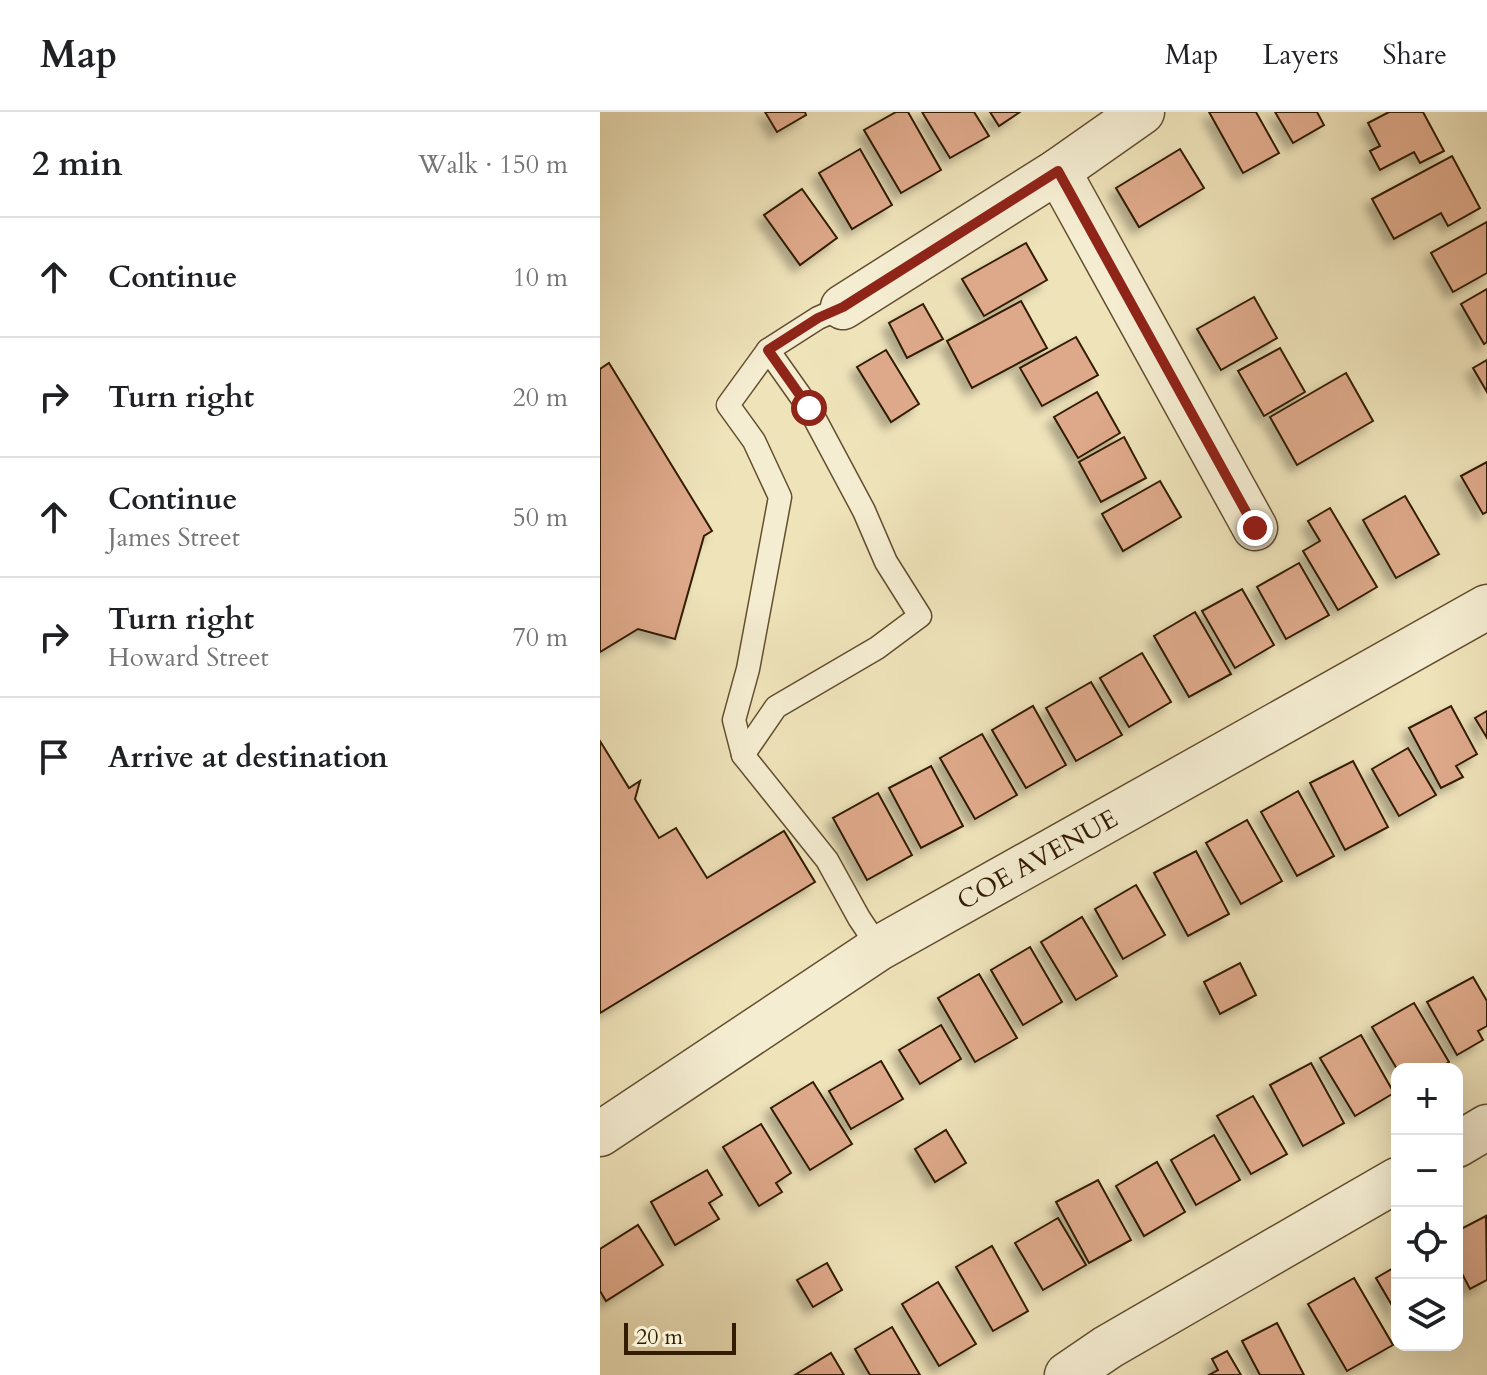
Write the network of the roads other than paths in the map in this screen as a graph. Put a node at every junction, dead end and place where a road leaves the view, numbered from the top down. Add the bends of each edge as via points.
1 (1142, 112) edge
2 (1058, 171) junction
3 (843, 307) joint
4 (768, 350) junction
5 (1255, 528) dead end
6 (1487, 607) edge
7 (743, 755) junction
8 (879, 948) junction
9 (1487, 1127) edge
10 (600, 1134) edge
11 (1463, 1141) edge
12 (1391, 1183) edge
13 (1067, 1375) edge

1 - 2 street
2 - 3 street
2 - 5 street
3 - 4 lane
4 - 7 lane via 728,405 754,441 780,497 734,720
4 - 7 lane via 809,408 886,562 920,616 877,648 776,707
6 - 8 street, COE AVENUE
7 - 8 lane via 827,860
8 - 10 street, COE AVENUE
9 - 11 street
12 - 13 street

